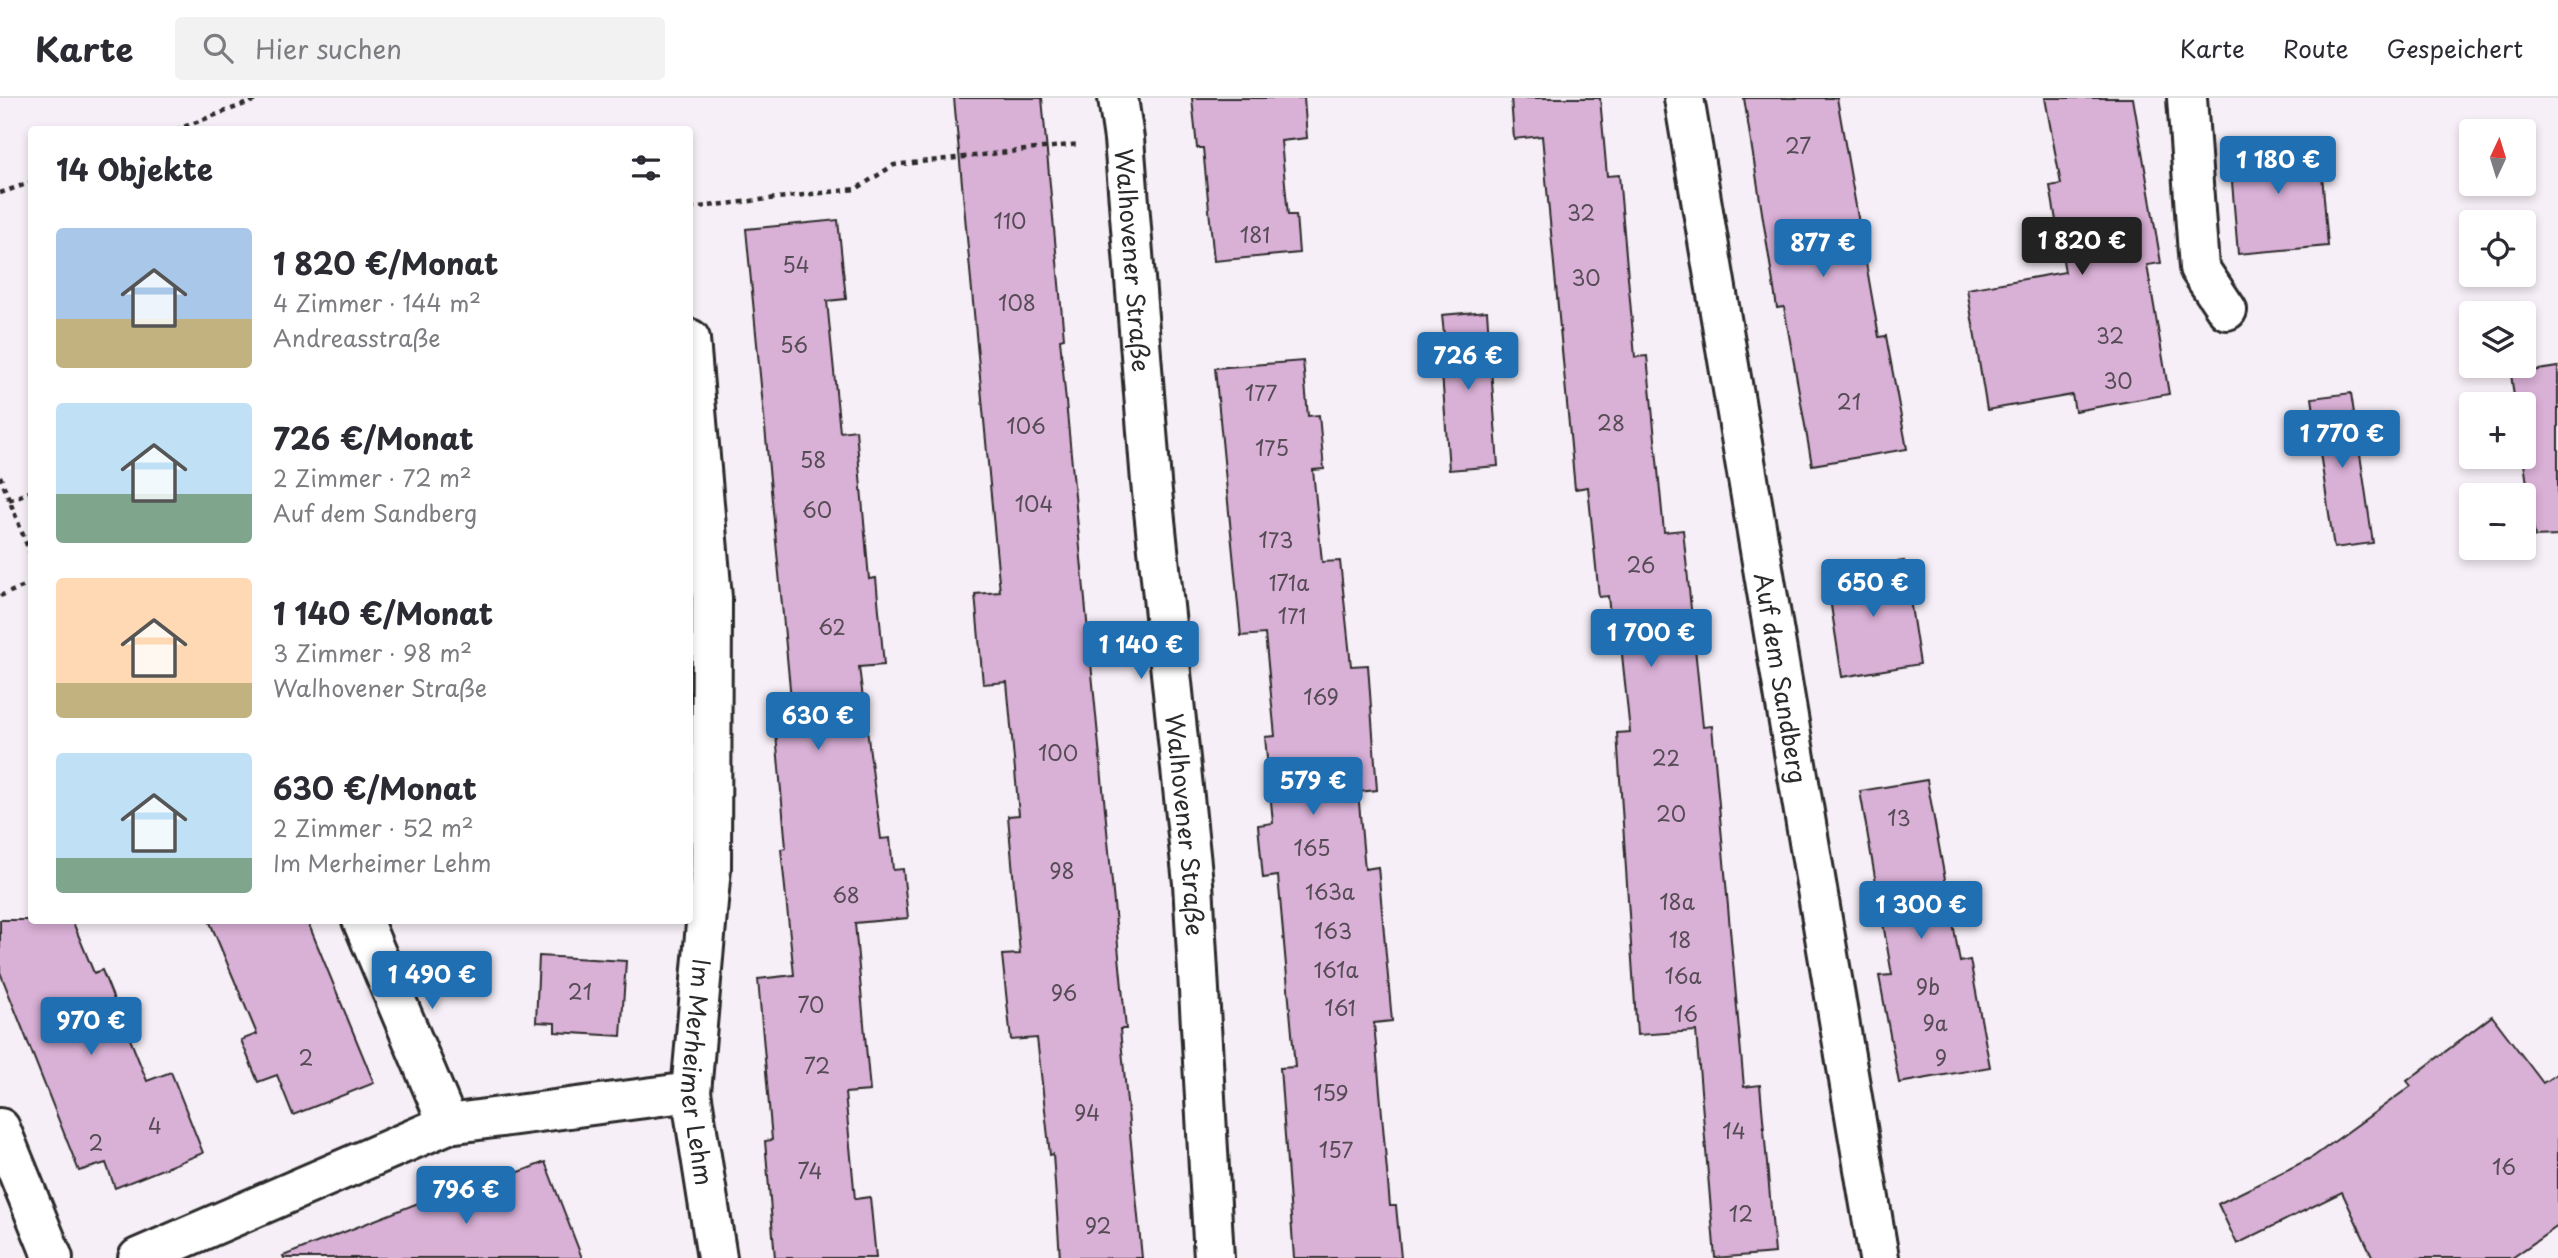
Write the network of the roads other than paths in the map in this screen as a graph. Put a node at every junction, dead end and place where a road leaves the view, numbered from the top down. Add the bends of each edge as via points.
1 (1118, 98) edge
2 (1685, 98) edge
3 (2187, 98) edge
4 (2227, 310) dead end
5 (693, 374) edge
6 (364, 924) edge
7 (691, 1093) junction
8 (448, 1124) junction
9 (0, 1128) edge
10 (53, 1258) edge
11 (138, 1258) edge
12 (717, 1258) edge
13 (1214, 1258) edge
14 (1879, 1258) edge

1 - 13 street, Walhovener Straße via 1151,482 1193,883
2 - 14 street, Auf dem Sandberg
3 - 4 street via 2199,268
5 - 7 street, Im Merheimer Lehm via 712,598 711,868
6 - 8 street
7 - 8 street
7 - 12 street, Im Merheimer Lehm
8 - 11 street
9 - 10 street

